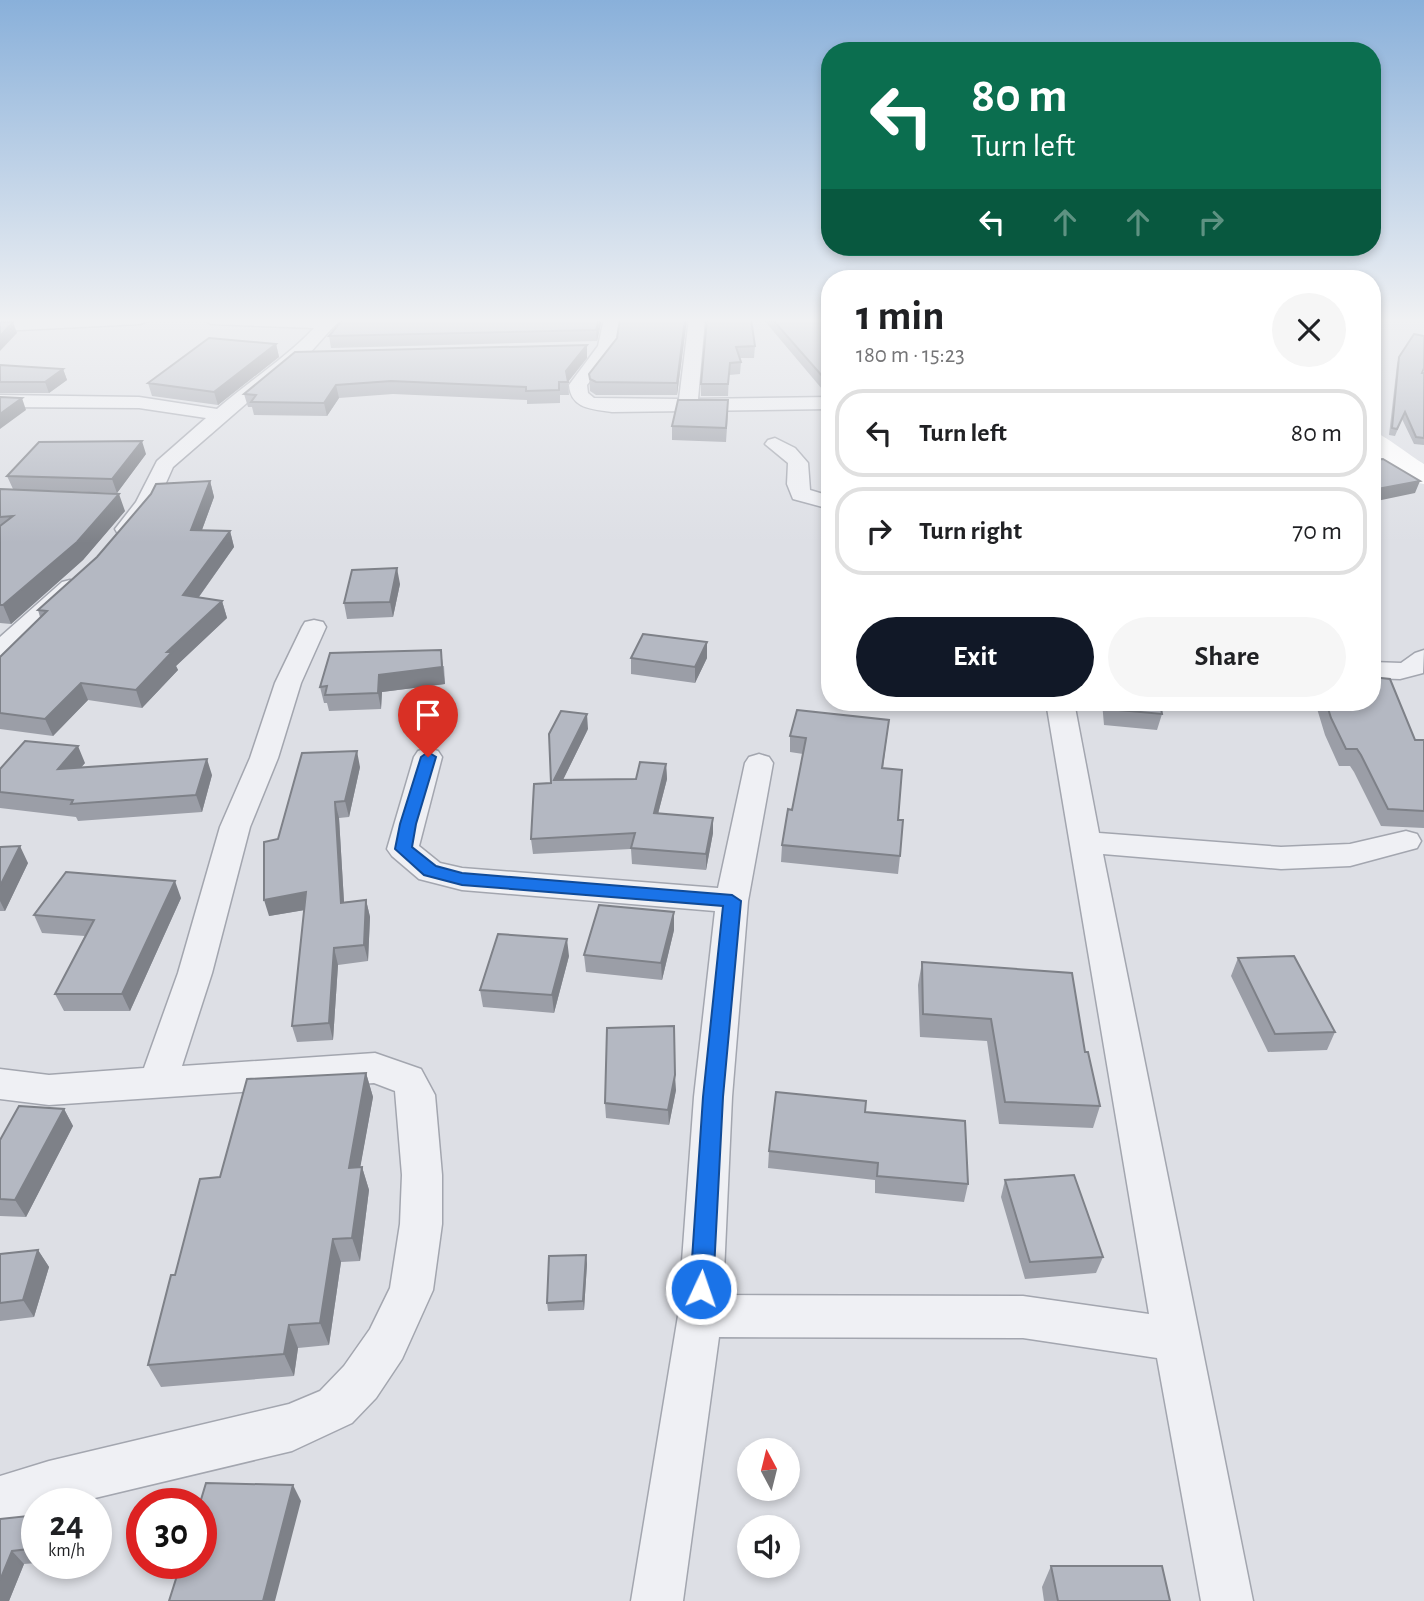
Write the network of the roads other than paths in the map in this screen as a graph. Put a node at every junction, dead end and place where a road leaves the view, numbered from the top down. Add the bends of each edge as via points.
1 (247, 394) edge
2 (579, 394) edge
3 (689, 394) edge
4 (0, 401) edge
5 (821, 403) edge
6 (688, 404) junction
7 (220, 416) junction
8 (775, 444) dead end
9 (119, 502) edge
10 (821, 502) edge
11 (146, 503) junction
12 (116, 541) edge
13 (85, 574) edge
14 (314, 627) dead end
15 (0, 650) edge
16 (1424, 658) edge
17 (1381, 670) edge
18 (1061, 711) edge
19 (428, 757) dead end
20 (759, 763) dead end
21 (1406, 841) dead end
22 (1085, 842) junction
23 (732, 901) junction
24 (158, 1083) junction
25 (0, 1084) edge
26 (700, 1316) junction
27 (1176, 1339) junction
28 (0, 1501) edge
29 (657, 1601) edge
30 (1227, 1601) edge

1 - 7 street
2 - 6 street via 588,403 612,406
3 - 6 street
4 - 7 street via 134,402
5 - 6 street
7 - 11 street via 164,465
8 - 10 street via 796,456 800,465 796,485 801,494
9 - 11 street
11 - 12 street
13 - 15 street
14 - 24 street via 288,683 235,827 195,973
16 - 17 street via 1419,665 1401,671
18 - 22 street
19 - 23 street via 403,849 430,871 462,879
20 - 23 street
21 - 22 street via 1350,855 1281,858
22 - 27 street
23 - 26 street via 713,1097
24 - 25 street via 48,1090
24 - 28 street via 375,1068 408,1080 416,1095 422,1175 421,1224 411,1290 386,1344 336,1407 292,1427 48,1485
26 - 27 street via 1023,1317
26 - 29 street
27 - 30 street

